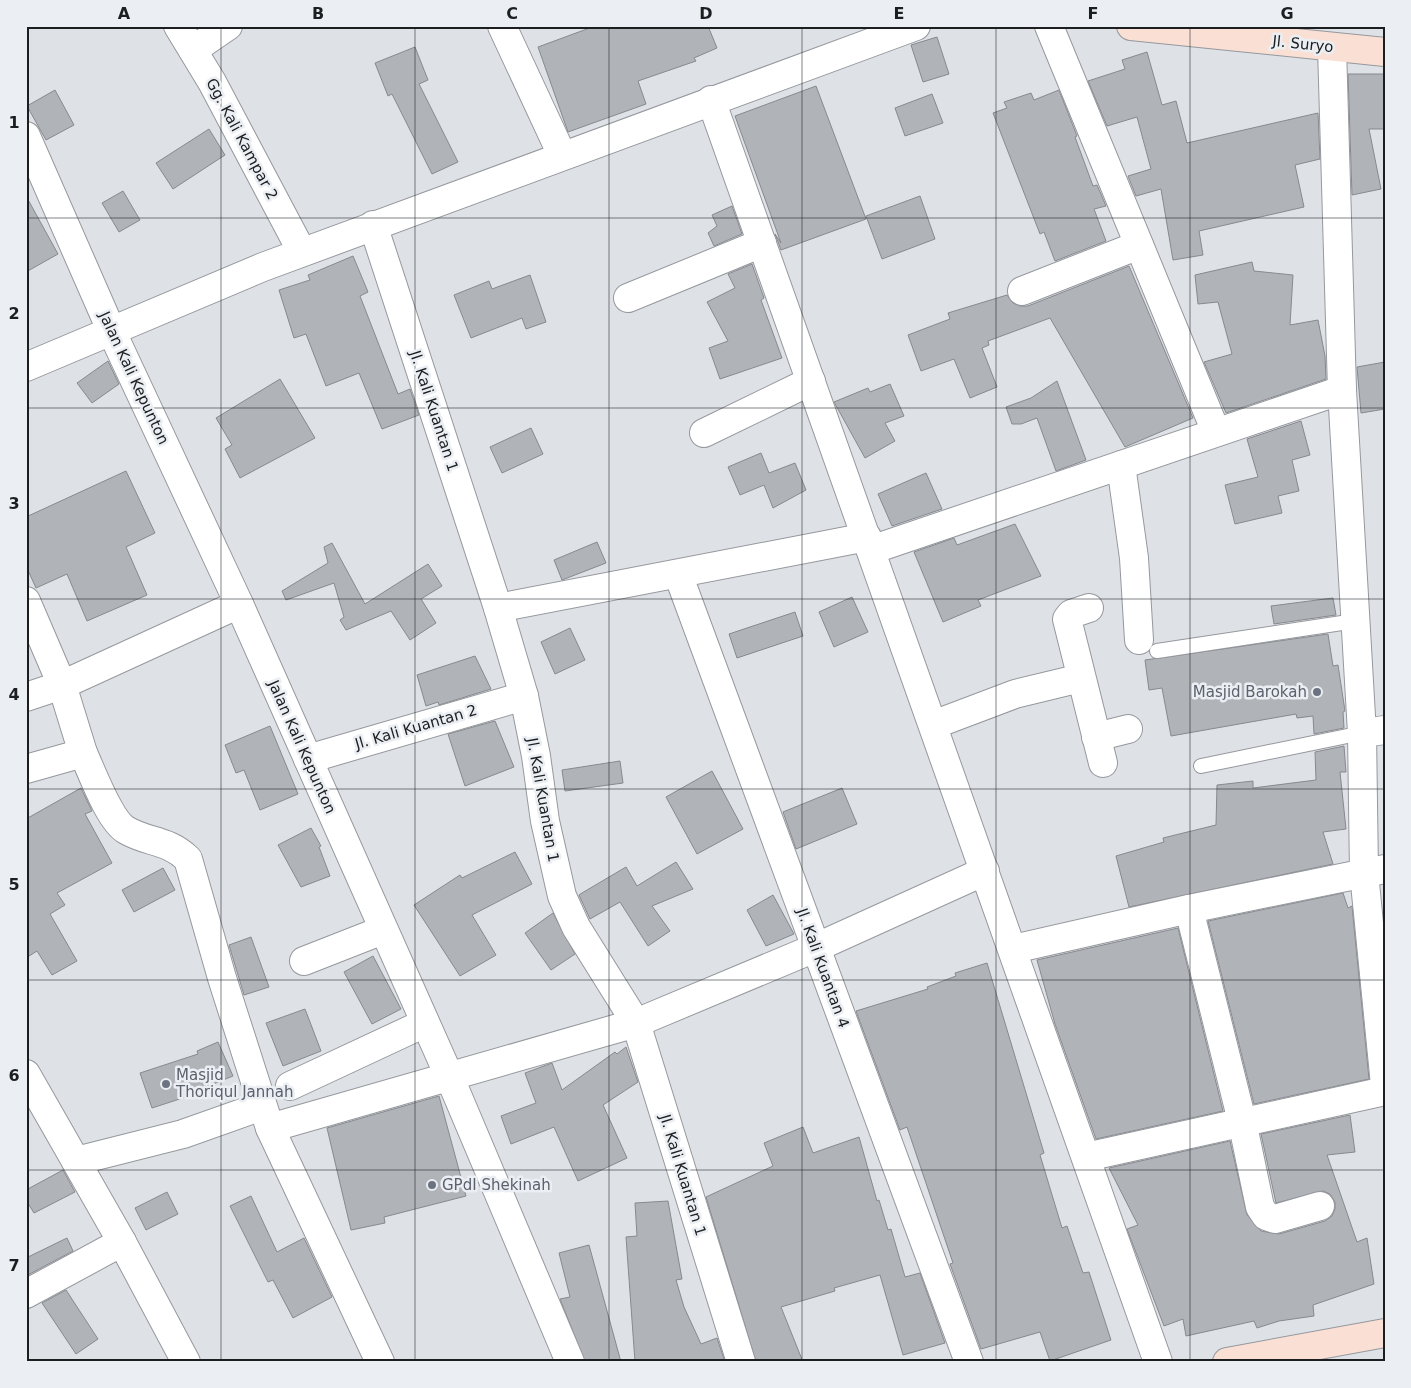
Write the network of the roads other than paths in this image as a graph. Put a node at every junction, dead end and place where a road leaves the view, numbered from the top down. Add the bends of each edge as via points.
1 (178, 26) edge
2 (228, 26) edge
3 (502, 26) edge
4 (916, 26) edge
5 (1049, 26) edge
6 (1131, 26) edge
7 (1332, 47) junction
8 (193, 50) junction
9 (1385, 52) edge
10 (711, 100) junction
11 (26, 136) edge
12 (562, 155) junction
13 (373, 225) junction
14 (762, 243) junction
15 (1139, 245) junction
16 (302, 252) junction
17 (1022, 291) dead end
18 (628, 298) dead end
19 (111, 330) junction
20 (26, 367) edge
21 (811, 382) junction
22 (1342, 390) junction
23 (1216, 432) junction
24 (704, 433) dead end
25 (1121, 465) junction
26 (869, 544) junction
27 (678, 574) junction
28 (26, 601) edge
29 (240, 604) junction
30 (498, 608) junction
31 (1089, 608) dead end
32 (1355, 620) junction
33 (1148, 645) joint
34 (1081, 678) junction
35 (62, 685) junction
36 (524, 696) junction
37 (26, 697) edge
38 (933, 725) junction
39 (1128, 729) dead end
40 (1373, 732) edge
41 (1096, 737) junction
42 (83, 753) junction
43 (308, 759) junction
44 (1103, 763) dead end
45 (1201, 766) dead end
46 (26, 769) edge
47 (985, 871) junction
48 (1374, 871) edge
49 (1189, 909) junction
50 (383, 930) junction
51 (815, 948) junction
52 (1013, 949) junction
53 (304, 960) dead end
54 (636, 1023) junction
55 (425, 1024) junction
56 (27, 1075) edge
57 (450, 1078) junction
58 (1385, 1085) edge
59 (290, 1086) dead end
60 (1385, 1091) edge
61 (266, 1117) junction
62 (1242, 1121) junction
63 (1086, 1156) junction
64 (76, 1161) junction
65 (1320, 1206) dead end
66 (122, 1242) junction
67 (26, 1294) edge
68 (1385, 1333) edge
69 (186, 1362) edge
70 (380, 1362) edge
71 (570, 1362) edge
72 (741, 1362) edge
73 (969, 1362) edge
74 (1158, 1362) edge
75 (1227, 1362) edge

1 - 8 street, Gg. Kali Kampar 2
2 - 8 street
3 - 12 street
4 - 10 street
5 - 15 street
6 - 7 main road, Jl. Suryo
7 - 9 main road, Jl. Suryo
7 - 22 street
8 - 16 street, Gg. Kali Kampar 2
10 - 12 street
10 - 14 street
11 - 19 street, Jalan Kali Kepunton
12 - 13 street
13 - 16 street
13 - 30 street, Jl. Kali Kuantan 1
14 - 18 street
14 - 21 street
15 - 17 street
15 - 23 street
16 - 19 street
19 - 20 street
19 - 29 street, Jalan Kali Kepunton
21 - 24 street
21 - 26 street
22 - 23 street
22 - 32 street
23 - 25 street
25 - 26 street
25 - 33 street
26 - 27 street
26 - 38 street
27 - 30 street
27 - 51 street, Jl. Kali Kuantan 4
28 - 35 street
29 - 35 street
29 - 43 street, Jalan Kali Kepunton
30 - 36 street, Jl. Kali Kuantan 1
31 - 34 street via 1071,614 1068,619
32 - 33 lane
32 - 40 street
34 - 38 street via 1030,690
34 - 41 street
35 - 37 street
35 - 42 street
36 - 43 street, Jl. Kali Kuantan 2
36 - 54 street, Jl. Kali Kuantan 1 via 545,820 562,896 576,927
38 - 47 street
39 - 41 street
40 - 45 lane
40 - 48 street
41 - 44 street
42 - 46 street
42 - 61 street via 115,820 125,830 176,848 188,859
43 - 50 street, Jalan Kali Kepunton
47 - 51 street
47 - 52 street
48 - 49 street
48 - 58 street
49 - 52 street
49 - 62 street
50 - 53 street
50 - 55 street, Jalan Kali Kepunton
51 - 54 street
51 - 73 street, Jl. Kali Kuantan 4
52 - 63 street
54 - 57 street
54 - 72 street, Jl. Kali Kuantan 1
55 - 57 street, Jalan Kali Kepunton
55 - 59 street
56 - 64 street
57 - 61 street
57 - 71 street, Jalan Kali Kepunton
60 - 62 street
61 - 64 street
61 - 70 street
62 - 63 street
62 - 65 street via 1260,1207 1266,1216 1276,1219
63 - 74 street
64 - 66 street
66 - 67 street
66 - 69 street
68 - 75 main road

